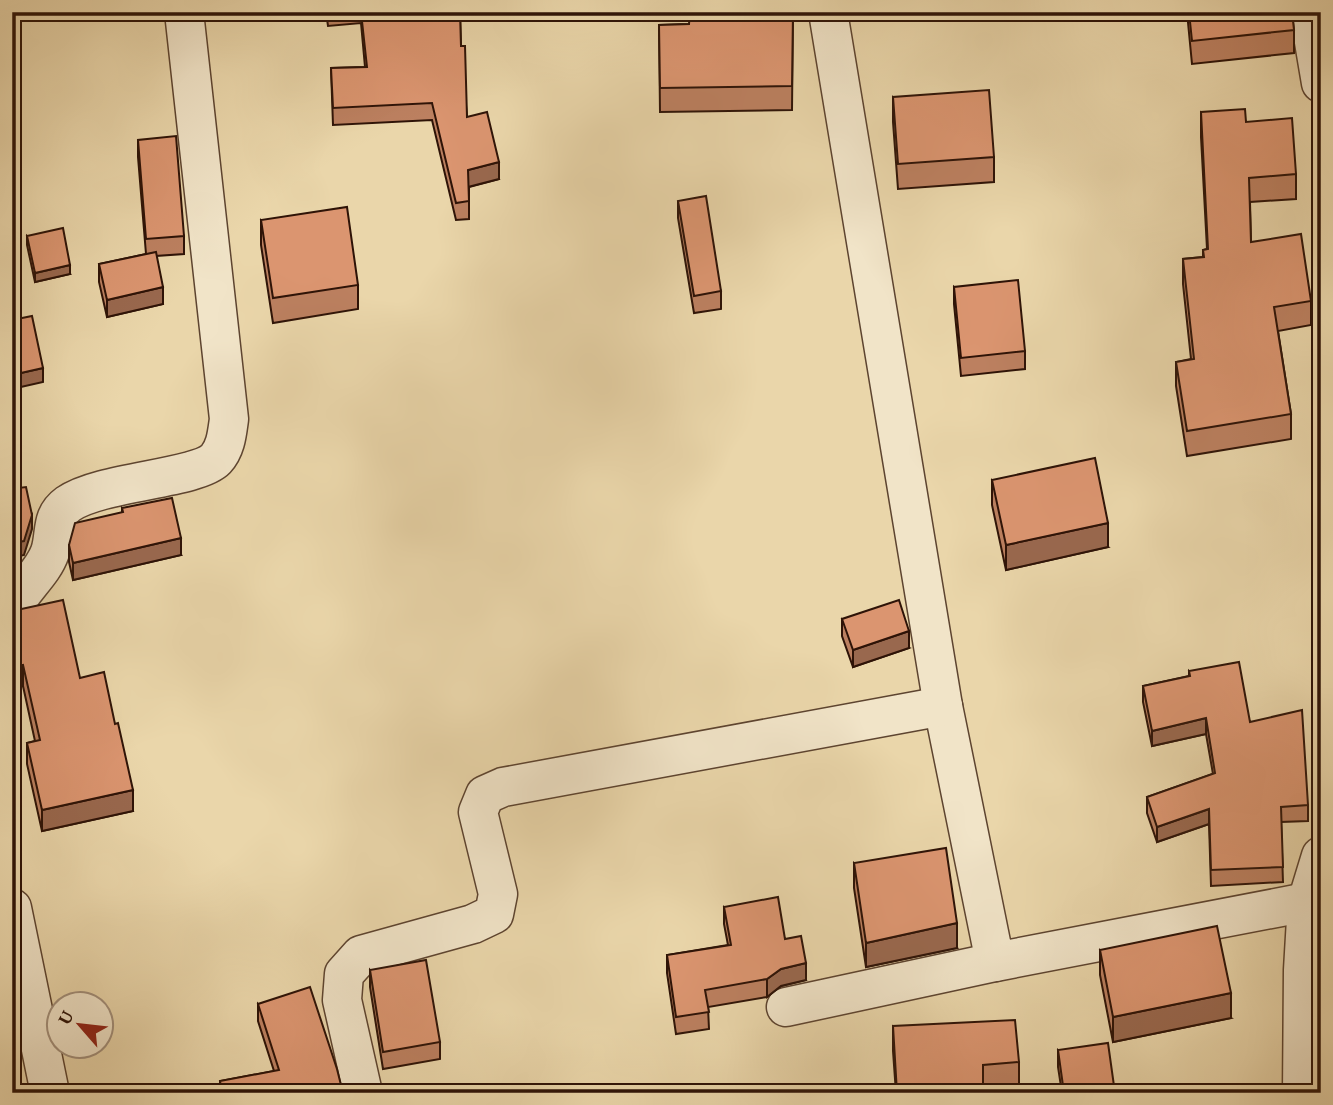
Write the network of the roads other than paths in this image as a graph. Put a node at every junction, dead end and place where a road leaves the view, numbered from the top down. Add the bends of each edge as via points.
1 (184, 12) edge
2 (828, 12) edge
3 (1309, 12) edge
4 (1321, 83) edge
5 (12, 610) edge
6 (943, 706) junction
7 (1321, 856) edge
8 (1307, 902) junction
9 (12, 908) edge
10 (995, 962) junction
11 (786, 1007) dead end
12 (50, 1093) edge
13 (363, 1093) edge
14 (1302, 1093) edge

1 - 5 street via 229,419 225,445 215,460 198,468 115,486 69,503 57,515 50,553
2 - 6 street
3 - 4 street
6 - 10 street
6 - 13 street via 503,787 485,795 478,812 498,894 494,914 360,955 344,974 342,1000
7 - 8 street
8 - 10 street
8 - 14 street
9 - 12 street
10 - 11 street

